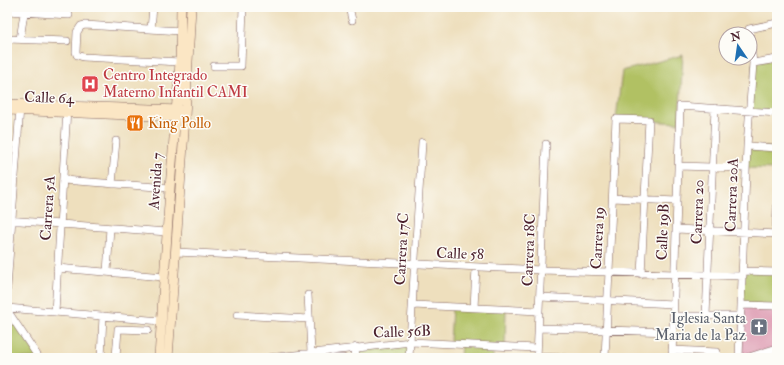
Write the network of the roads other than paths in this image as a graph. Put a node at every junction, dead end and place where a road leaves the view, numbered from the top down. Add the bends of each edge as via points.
1 (153, 7) edge
2 (181, 7) edge
3 (191, 7) edge
4 (243, 7) edge
5 (349, 7) edge
6 (24, 10) edge
7 (7, 11) edge
8 (69, 15) dead end
9 (352, 20) dead end
10 (777, 23) edge
11 (758, 27) edge
12 (151, 29) junction
13 (181, 31) junction
14 (7, 39) edge
15 (20, 39) junction
16 (67, 41) dead end
17 (777, 59) edge
18 (180, 62) junction
19 (758, 62) edge
20 (214, 66) dead end
21 (753, 66) edge
22 (7, 104) edge
23 (20, 107) junction
24 (715, 108) junction
25 (67, 109) junction
26 (7, 110) edge
27 (750, 111) junction
28 (175, 113) junction
29 (777, 113) edge
30 (186, 114) junction
31 (116, 142) dead end
32 (422, 142) dead end
33 (546, 144) dead end
34 (747, 146) junction
35 (777, 148) edge
36 (678, 166) junction
37 (712, 167) junction
38 (746, 168) junction
39 (63, 180) junction
40 (112, 184) junction
41 (170, 188) junction
42 (613, 198) junction
43 (645, 199) junction
44 (676, 201) junction
45 (777, 207) edge
46 (10, 220) edge
47 (59, 224) junction
48 (110, 228) junction
49 (676, 229) junction
50 (167, 232) junction
51 (710, 232) junction
52 (744, 233) junction
53 (777, 234) edge
54 (176, 252) junction
55 (414, 265) junction
56 (57, 268) junction
57 (476, 268) junction
58 (541, 270) junction
59 (107, 272) junction
60 (777, 272) edge
61 (609, 273) junction
62 (743, 273) junction
63 (641, 274) junction
64 (674, 275) junction
65 (708, 275) junction
66 (164, 277) junction
67 (7, 288) edge
68 (308, 295) dead end
69 (540, 297) junction
70 (608, 301) junction
71 (673, 304) junction
72 (412, 305) junction
73 (742, 305) junction
74 (777, 306) edge
75 (474, 308) junction
76 (7, 309) edge
77 (539, 311) junction
78 (55, 312) junction
79 (237, 315) dead end
80 (103, 316) junction
81 (673, 316) junction
82 (706, 316) junction
83 (741, 316) junction
84 (309, 319) junction
85 (161, 321) junction
86 (539, 328) junction
87 (148, 330) dead end
88 (606, 330) junction
89 (673, 332) junction
90 (410, 342) junction
91 (356, 347) junction
92 (537, 348) junction
93 (777, 348) edge
94 (672, 350) junction
95 (311, 352) junction
96 (717, 352) dead end
97 (756, 356) edge
98 (537, 357) edge
99 (39, 358) edge
100 (101, 358) edge
101 (117, 358) edge
102 (159, 358) edge
103 (168, 358) edge
104 (268, 358) edge
105 (332, 358) edge
106 (343, 358) edge
107 (355, 358) edge
108 (409, 358) edge
109 (567, 358) edge
110 (605, 358) edge
111 (672, 358) edge
112 (739, 358) edge
113 (746, 358) edge

1 - 12 street
2 - 13 main road, Avenida 7
3 - 30 main road, Avenida 7
4 - 20 street via 241,66
5 - 9 street
6 - 7 street
6 - 8 street
6 - 15 street
10 - 11 street, Carrera 20A
12 - 13 street
12 - 18 street via 81,26 77,32 77,55
13 - 18 main road, Avenida 7
14 - 15 street
15 - 16 street
17 - 19 street
18 - 28 main road, Avenida 7
21 - 27 street, Carrera 20A
22 - 23 main road, Calle 64
23 - 25 main road, Calle 64
23 - 26 main road, Calle 64
23 - 46 street
24 - 27 street
24 - 36 street, Calle 19B via 680,106
24 - 37 street, Carrera 20
25 - 28 main road, Calle 64
25 - 39 street, Carrera 5A
27 - 29 street
27 - 34 street, Carrera 20A
28 - 30 main road, Calle 64
28 - 41 main road, Avenida 7
30 - 54 main road, Avenida 7
31 - 40 street
32 - 55 street, Carrera 17C
33 - 58 street, Carrera 18C
34 - 35 street
34 - 38 street, Carrera 20A
36 - 37 street
36 - 44 street, Calle 19B
37 - 38 street
37 - 51 street, Carrera 20
38 - 52 street, Carrera 20A
39 - 40 street
39 - 47 street, Carrera 5A
40 - 41 street
41 - 50 main road, Avenida 7
42 - 43 street
42 - 43 street, Carrera 19 via 616,119 649,120
42 - 61 street, Carrera 19
43 - 44 street
43 - 63 street
44 - 49 street, Calle 19B
45 - 53 street
46 - 47 street
46 - 67 street
47 - 48 street
47 - 56 street, Carrera 5A
48 - 50 street
48 - 59 street
49 - 51 street
49 - 64 street, Calle 19B
50 - 66 main road, Avenida 7
51 - 52 street
51 - 65 street, Carrera 20
52 - 53 street
52 - 62 street, Carrera 20A
54 - 55 street, Calle 58
54 - 103 main road, Avenida 7
55 - 57 street, Calle 58
55 - 72 street, Carrera 17C
56 - 59 street
56 - 78 street, Carrera 5A
57 - 58 street, Calle 58
57 - 75 street
58 - 61 street, Calle 58
58 - 69 street, Carrera 18C
59 - 66 street
60 - 62 street, Calle 58
61 - 63 street, Calle 58
61 - 70 street, Carrera 19
62 - 65 street, Calle 58
62 - 73 street, Carrera 20A
63 - 64 street, Calle 58
64 - 65 street, Calle 58
64 - 71 street, Calle 19B
65 - 82 street, Carrera 20
66 - 85 main road, Avenida 7
68 - 84 street
69 - 70 street
69 - 77 street, Carrera 18C
70 - 71 street
70 - 88 street, Carrera 19
71 - 81 street, Calle 19B
72 - 75 street
72 - 90 street, Carrera 17C
73 - 74 street
73 - 83 street, Carrera 20A
75 - 77 street
76 - 78 street
76 - 99 street
77 - 86 street, Carrera 18C
78 - 80 street
79 - 84 street
80 - 85 street
80 - 100 street
81 - 82 street
81 - 89 street, Calle 19B
82 - 83 street
83 - 112 street, Carrera 20A
84 - 95 street
85 - 102 main road, Avenida 7
86 - 88 street
86 - 92 street, Carrera 18C
87 - 101 street via 118,329
88 - 89 street
88 - 110 street, Carrera 19
89 - 94 street, Calle 19B
90 - 91 street, Calle 56B
90 - 92 street, Calle 56B
90 - 108 street, Carrera 17C
91 - 95 street, Calle 56B
91 - 107 street
92 - 98 street, Carrera 18C
93 - 97 street
94 - 96 street
94 - 111 street, Calle 19B
95 - 104 street, Calle 56B
97 - 113 street
98 - 109 street
105 - 106 street

